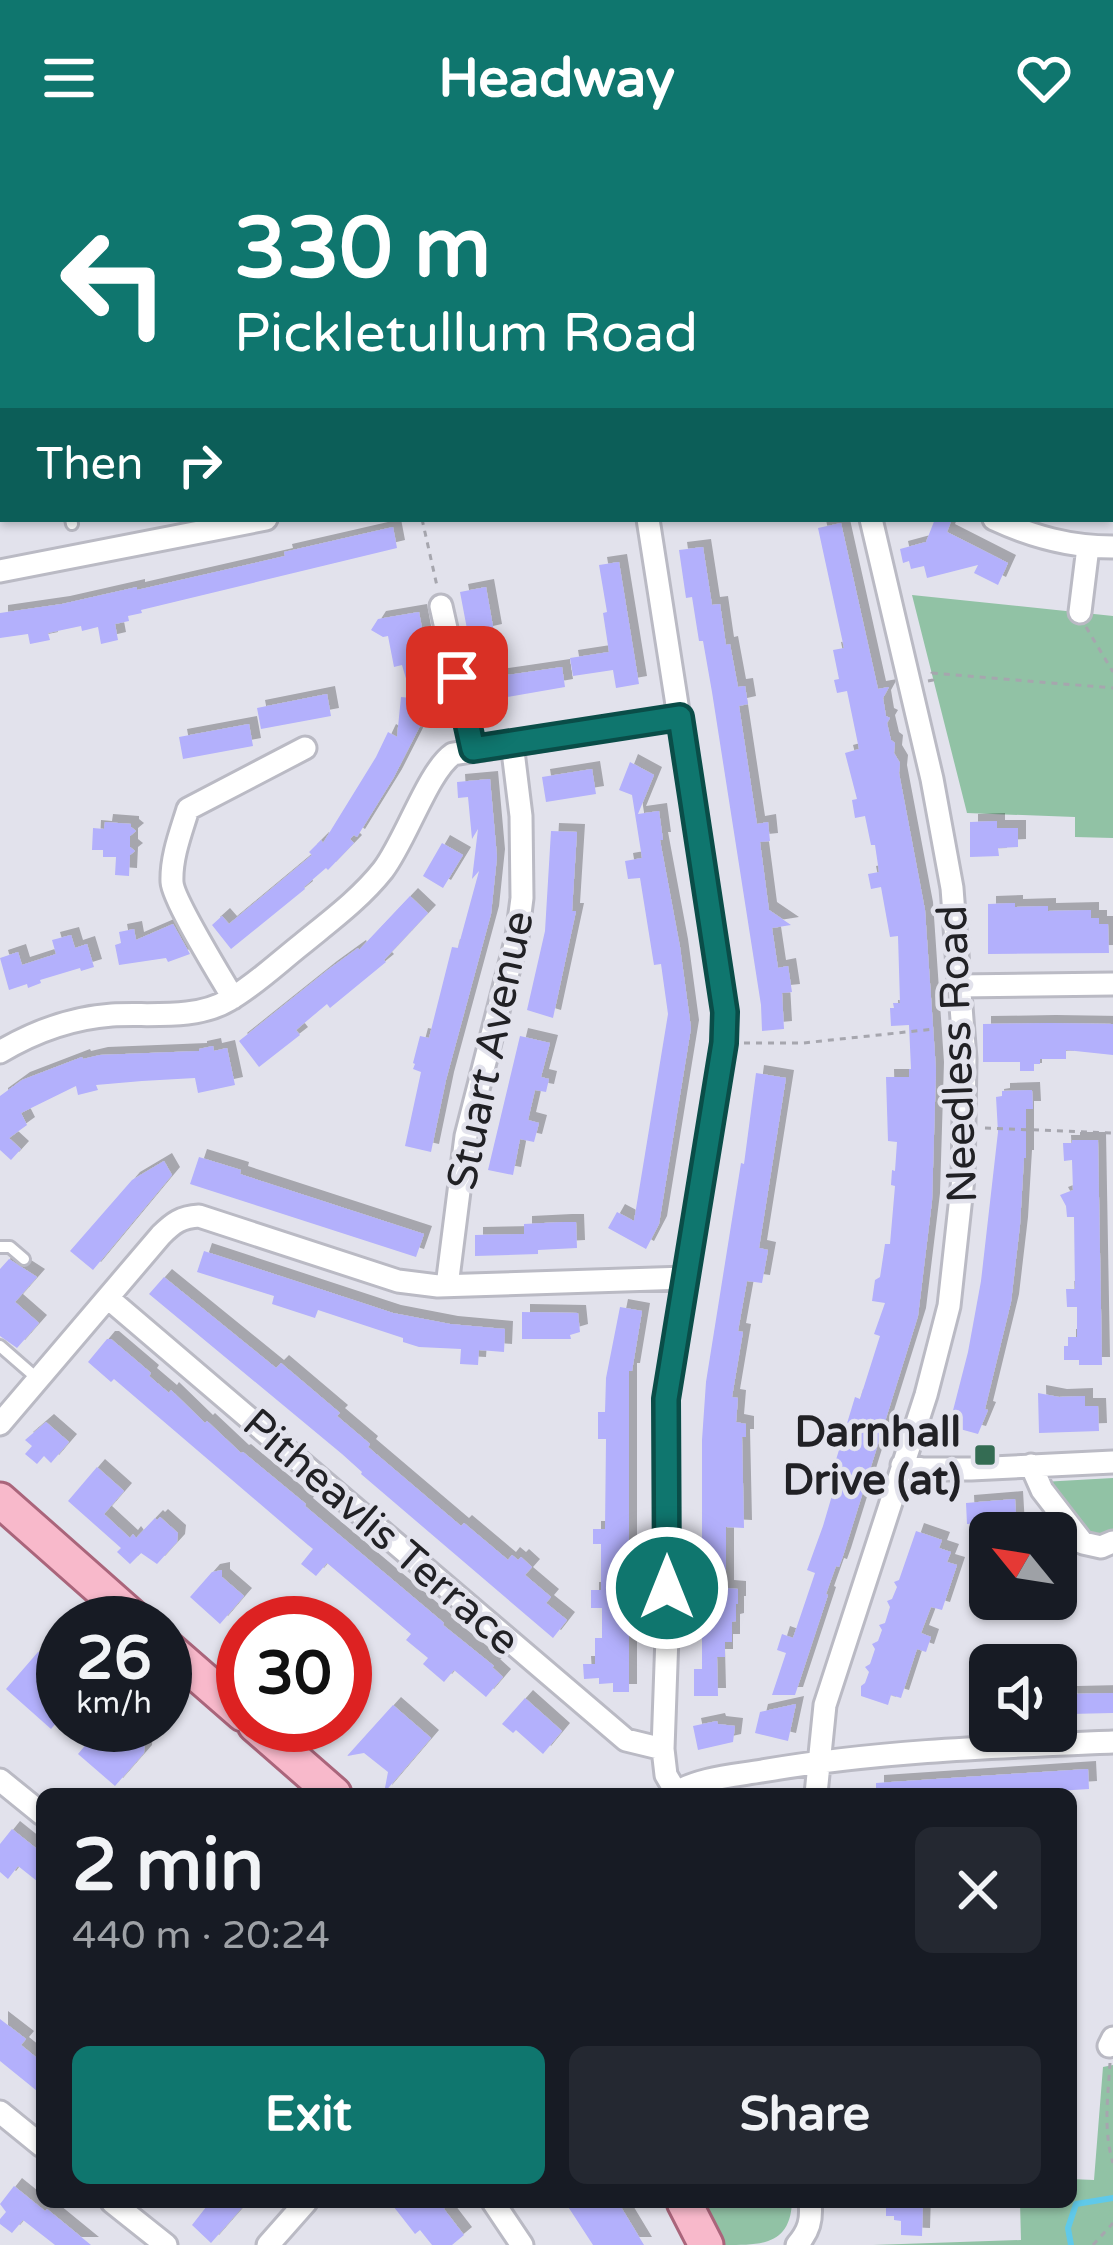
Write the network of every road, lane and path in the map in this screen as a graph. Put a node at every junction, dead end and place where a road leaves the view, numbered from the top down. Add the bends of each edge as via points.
1 (251, 522) edge
2 (423, 522) edge
3 (648, 522) edge
4 (872, 522) edge
5 (1001, 522) edge
6 (1088, 547) junction
7 (1113, 547) edge
8 (0, 571) edge
9 (441, 606) joint
10 (1079, 612) joint
11 (1113, 672) edge
12 (933, 680) dead end
13 (1113, 688) edge
14 (680, 717) junction
15 (512, 743) junction
16 (305, 748) dead end
17 (473, 749) junction
18 (1113, 984) edge
19 (958, 986) junction
20 (233, 998) junction
21 (961, 1025) junction
22 (724, 1043) junction
23 (0, 1052) edge
24 (965, 1127) junction
25 (1113, 1133) edge
26 (0, 1246) edge
27 (24, 1259) dead end
28 (686, 1277) junction
29 (447, 1286) junction
30 (108, 1298) junction
31 (0, 1346) edge
32 (39, 1380) junction
33 (0, 1424) edge
34 (1113, 1462) edge
35 (902, 1465) junction
36 (1031, 1465) junction
37 (0, 1500) edge
38 (1113, 1542) edge
39 (108, 1596) edge
40 (192, 1670) edge
41 (216, 1690) edge
42 (1113, 1742) edge
43 (663, 1749) junction
44 (286, 1752) edge
45 (820, 1761) junction
46 (0, 1780) edge
47 (327, 1788) edge
48 (672, 1788) edge
49 (686, 1788) edge
50 (817, 1788) edge
51 (36, 1809) edge
52 (1111, 2042) edge
53 (0, 2113) edge
54 (36, 2141) edge
55 (1113, 2163) edge
56 (120, 2208) edge
57 (301, 2208) edge
58 (497, 2208) edge
59 (687, 2208) edge
60 (810, 2208) edge
61 (1113, 2223) edge
62 (166, 2245) edge
63 (268, 2245) edge
64 (522, 2245) edge
65 (706, 2245) edge
66 (797, 2245) edge
67 (1093, 2245) edge

1 - 8 street
2 - 9 path
3 - 14 street
4 - 19 street, Needless Road via 941,825
5 - 6 street
6 - 7 street
6 - 10 street
9 - 17 street
10 - 11 path
12 - 13 path via 932,673
14 - 15 street
14 - 22 street
15 - 17 street
15 - 29 street, Stuart Avenue via 522,898 466,1136
16 - 20 street via 188,809 180,834 172,888
17 - 20 street via 444,760 404,839 361,895
18 - 19 street
19 - 21 street, Needless Road
20 - 23 street via 203,1012 76,1020
21 - 22 path
21 - 24 street, Needless Road
22 - 28 street
24 - 25 path
24 - 35 street, Needless Road via 949,1306
26 - 27 lane
28 - 29 street
28 - 43 street via 666,1399
29 - 30 street via 398,1281 200,1216 175,1221
30 - 32 street
30 - 43 street, Pitheavlis Terrace via 626,1740
31 - 32 lane
32 - 33 street
34 - 36 street
35 - 36 street
35 - 45 street, Needless Road via 825,1705
36 - 38 street via 1083,1543
37 - 39 main road
40 - 41 main road
42 - 45 street
43 - 48 street
44 - 47 main road
45 - 49 street
45 - 50 street, Needless Road
46 - 51 street
52 - 55 path
53 - 54 street
56 - 62 street
57 - 63 street
58 - 64 street
59 - 65 main road
60 - 66 street
61 - 67 path

